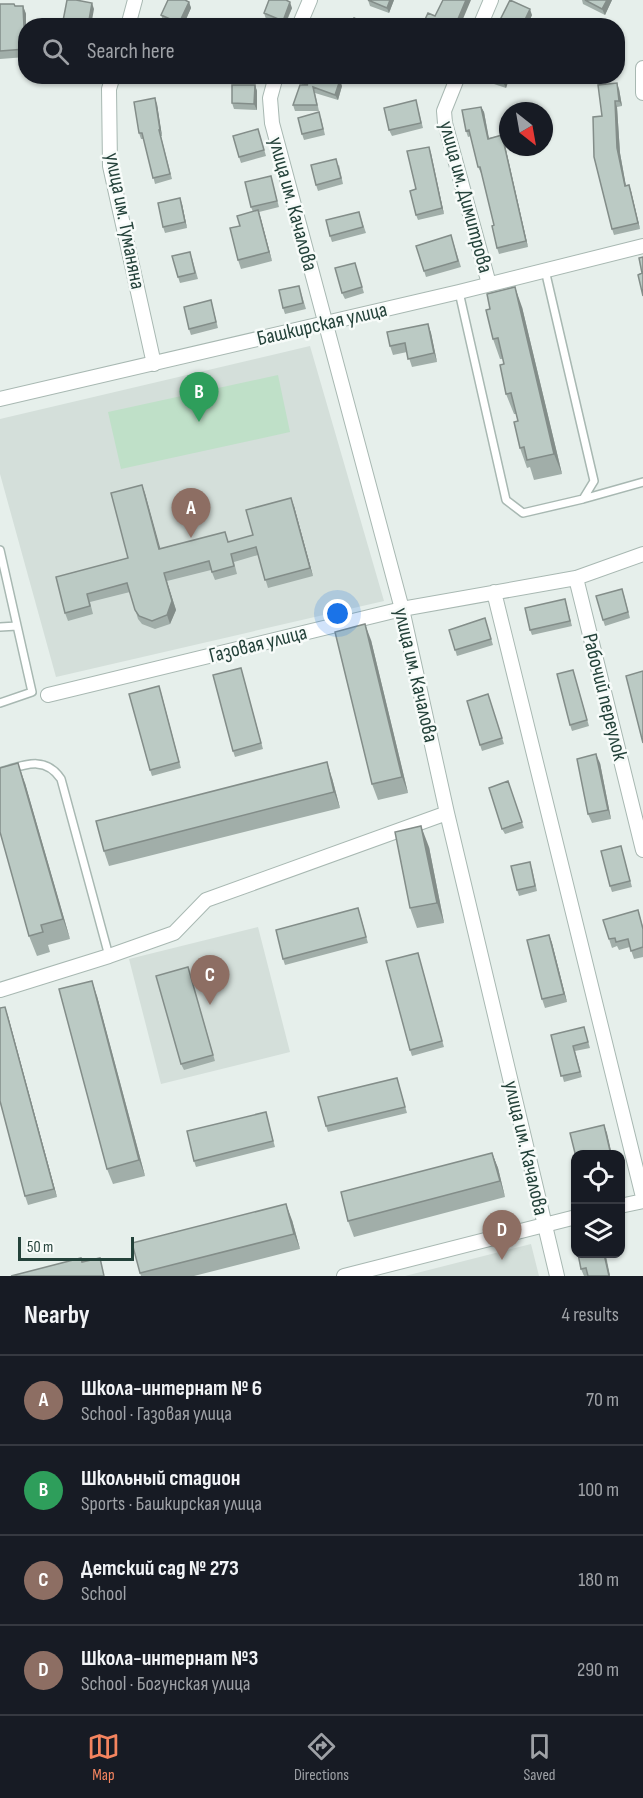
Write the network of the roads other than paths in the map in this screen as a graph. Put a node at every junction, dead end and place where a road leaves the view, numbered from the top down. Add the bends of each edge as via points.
1 (135, 0) edge
2 (310, 0) edge
3 (491, 0) edge
4 (130, 18) edge
5 (302, 18) edge
6 (483, 18) edge
7 (643, 68) edge
8 (111, 84) edge
9 (274, 84) edge
10 (455, 84) edge
11 (643, 93) edge
12 (643, 246) edge
13 (545, 270) junction
14 (489, 284) junction
15 (459, 292) junction
16 (325, 323) junction
17 (154, 364) junction
18 (0, 399) edge
19 (643, 482) edge
20 (583, 499) junction
21 (0, 550) edge
22 (643, 554) edge
23 (576, 578) junction
24 (494, 592) junction
25 (402, 609) junction
26 (17, 626) junction
27 (0, 627) edge
28 (48, 695) dead end
29 (0, 703) edge
30 (0, 772) edge
31 (447, 813) junction
32 (643, 850) edge
33 (108, 956) junction
34 (0, 990) edge
35 (643, 1199) edge
36 (625, 1205) edge
37 (571, 1218) edge
38 (544, 1224) junction
39 (344, 1276) edge
40 (557, 1276) edge

1 - 4 street
2 - 5 street
3 - 6 street
7 - 11 street
8 - 17 street, улица им. Туманяна via 110,166
9 - 16 street, улица им. Качалова via 270,98 272,123
10 - 14 street, улица им. Димитрова via 444,111 445,123
12 - 13 street, Башкирская улица
13 - 14 street, Башкирская улица
13 - 20 lane via 594,481
14 - 15 street, Башкирская улица
15 - 16 street, Башкирская улица
15 - 20 lane via 507,500 523,513
16 - 17 street, Башкирская улица
16 - 25 street, улица им. Качалова
17 - 18 street, Башкирская улица
19 - 20 lane
21 - 26 lane
22 - 23 street, Газовая улица
23 - 24 street, Газовая улица
23 - 32 street, Рабочий переулок
24 - 25 street, Газовая улица
24 - 35 street
25 - 28 street, Газовая улица
25 - 31 street, улица им. Качалова
26 - 27 lane
26 - 29 lane via 32,692
30 - 33 lane via 42,764 51,767 61,779
31 - 33 street via 206,900 174,933
31 - 38 street, улица им. Качалова
33 - 34 street
35 - 36 street
37 - 38 street
38 - 39 street
38 - 40 street, улица им. Качалова

